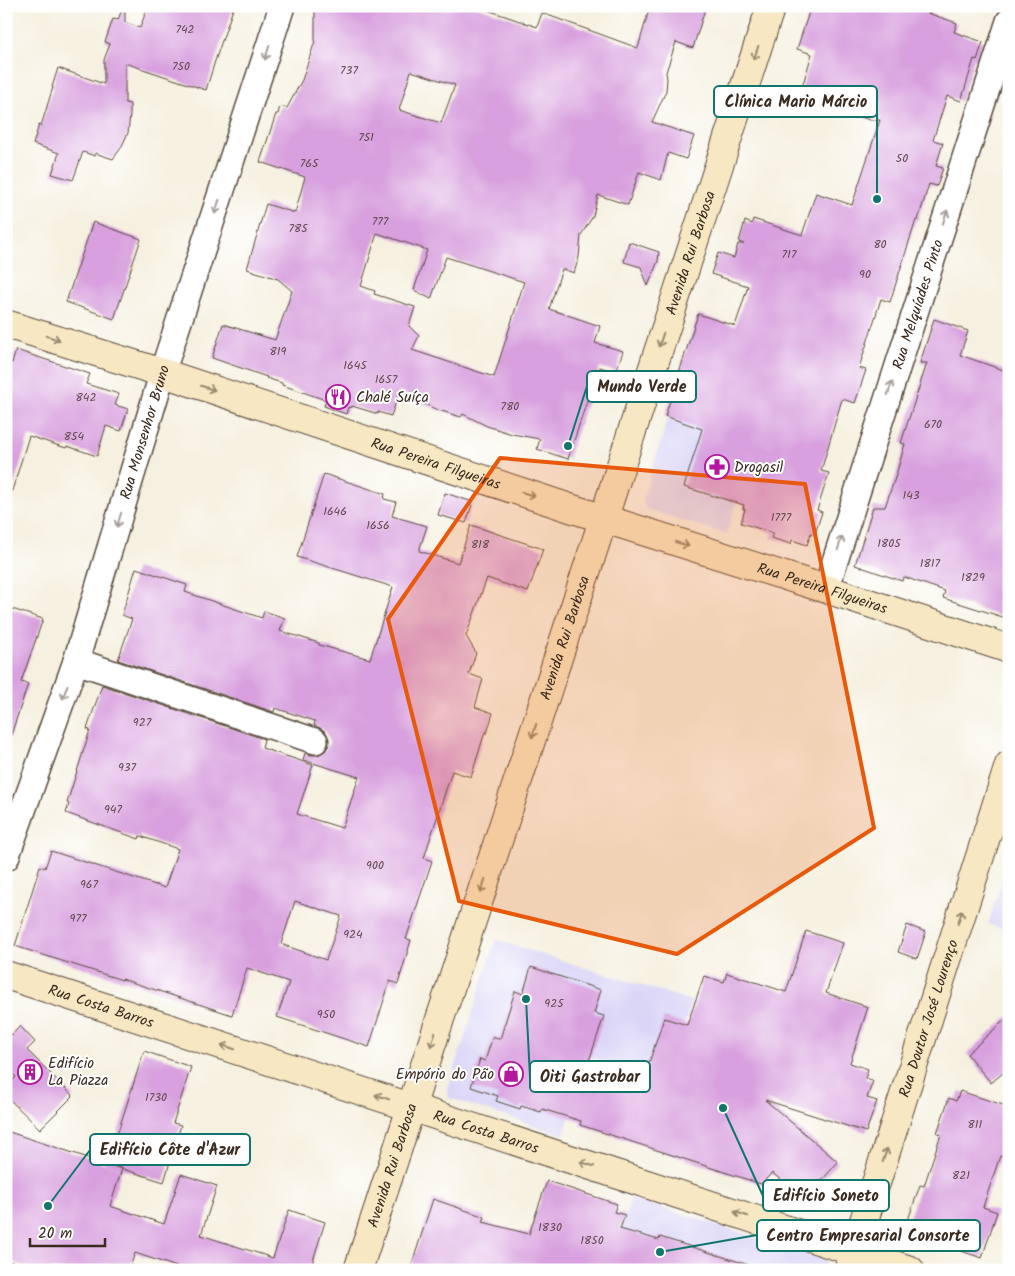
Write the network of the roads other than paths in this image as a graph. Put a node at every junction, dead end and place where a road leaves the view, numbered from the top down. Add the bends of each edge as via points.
1 (282, 6) edge
2 (771, 6) edge
3 (1009, 21) edge
4 (6, 324) edge
5 (163, 373) junction
6 (603, 518) junction
7 (826, 589) junction
8 (1009, 649) edge
9 (76, 661) junction
10 (315, 741) dead end
11 (1009, 765) edge
12 (6, 858) edge
13 (6, 975) edge
14 (412, 1107) junction
15 (851, 1261) edge
16 (358, 1270) edge
17 (910, 1270) edge

1 -> 5 street, Rua Monsenhor Bruno
2 -> 6 street, Avenida Rui Barbosa
7 -> 3 street, Rua Melquíades Pinto
4 -> 5 street, Rua Pereira Filgueiras
5 -> 6 street, Rua Pereira Filgueiras
5 -> 9 street, Rua Monsenhor Bruno
6 -> 7 street, Rua Pereira Filgueiras
6 -> 14 street, Avenida Rui Barbosa
7 - 8 street, Rua Pereira Filgueiras
9 - 10 street
9 -> 12 street, Rua Monsenhor Bruno
15 -> 11 street, Rua Doutor José Lourenço
14 -> 13 street, Rua Costa Barros
15 -> 14 street, Rua Costa Barros
14 - 16 street, Avenida Rui Barbosa
15 - 17 street, Rua Costa Barros

